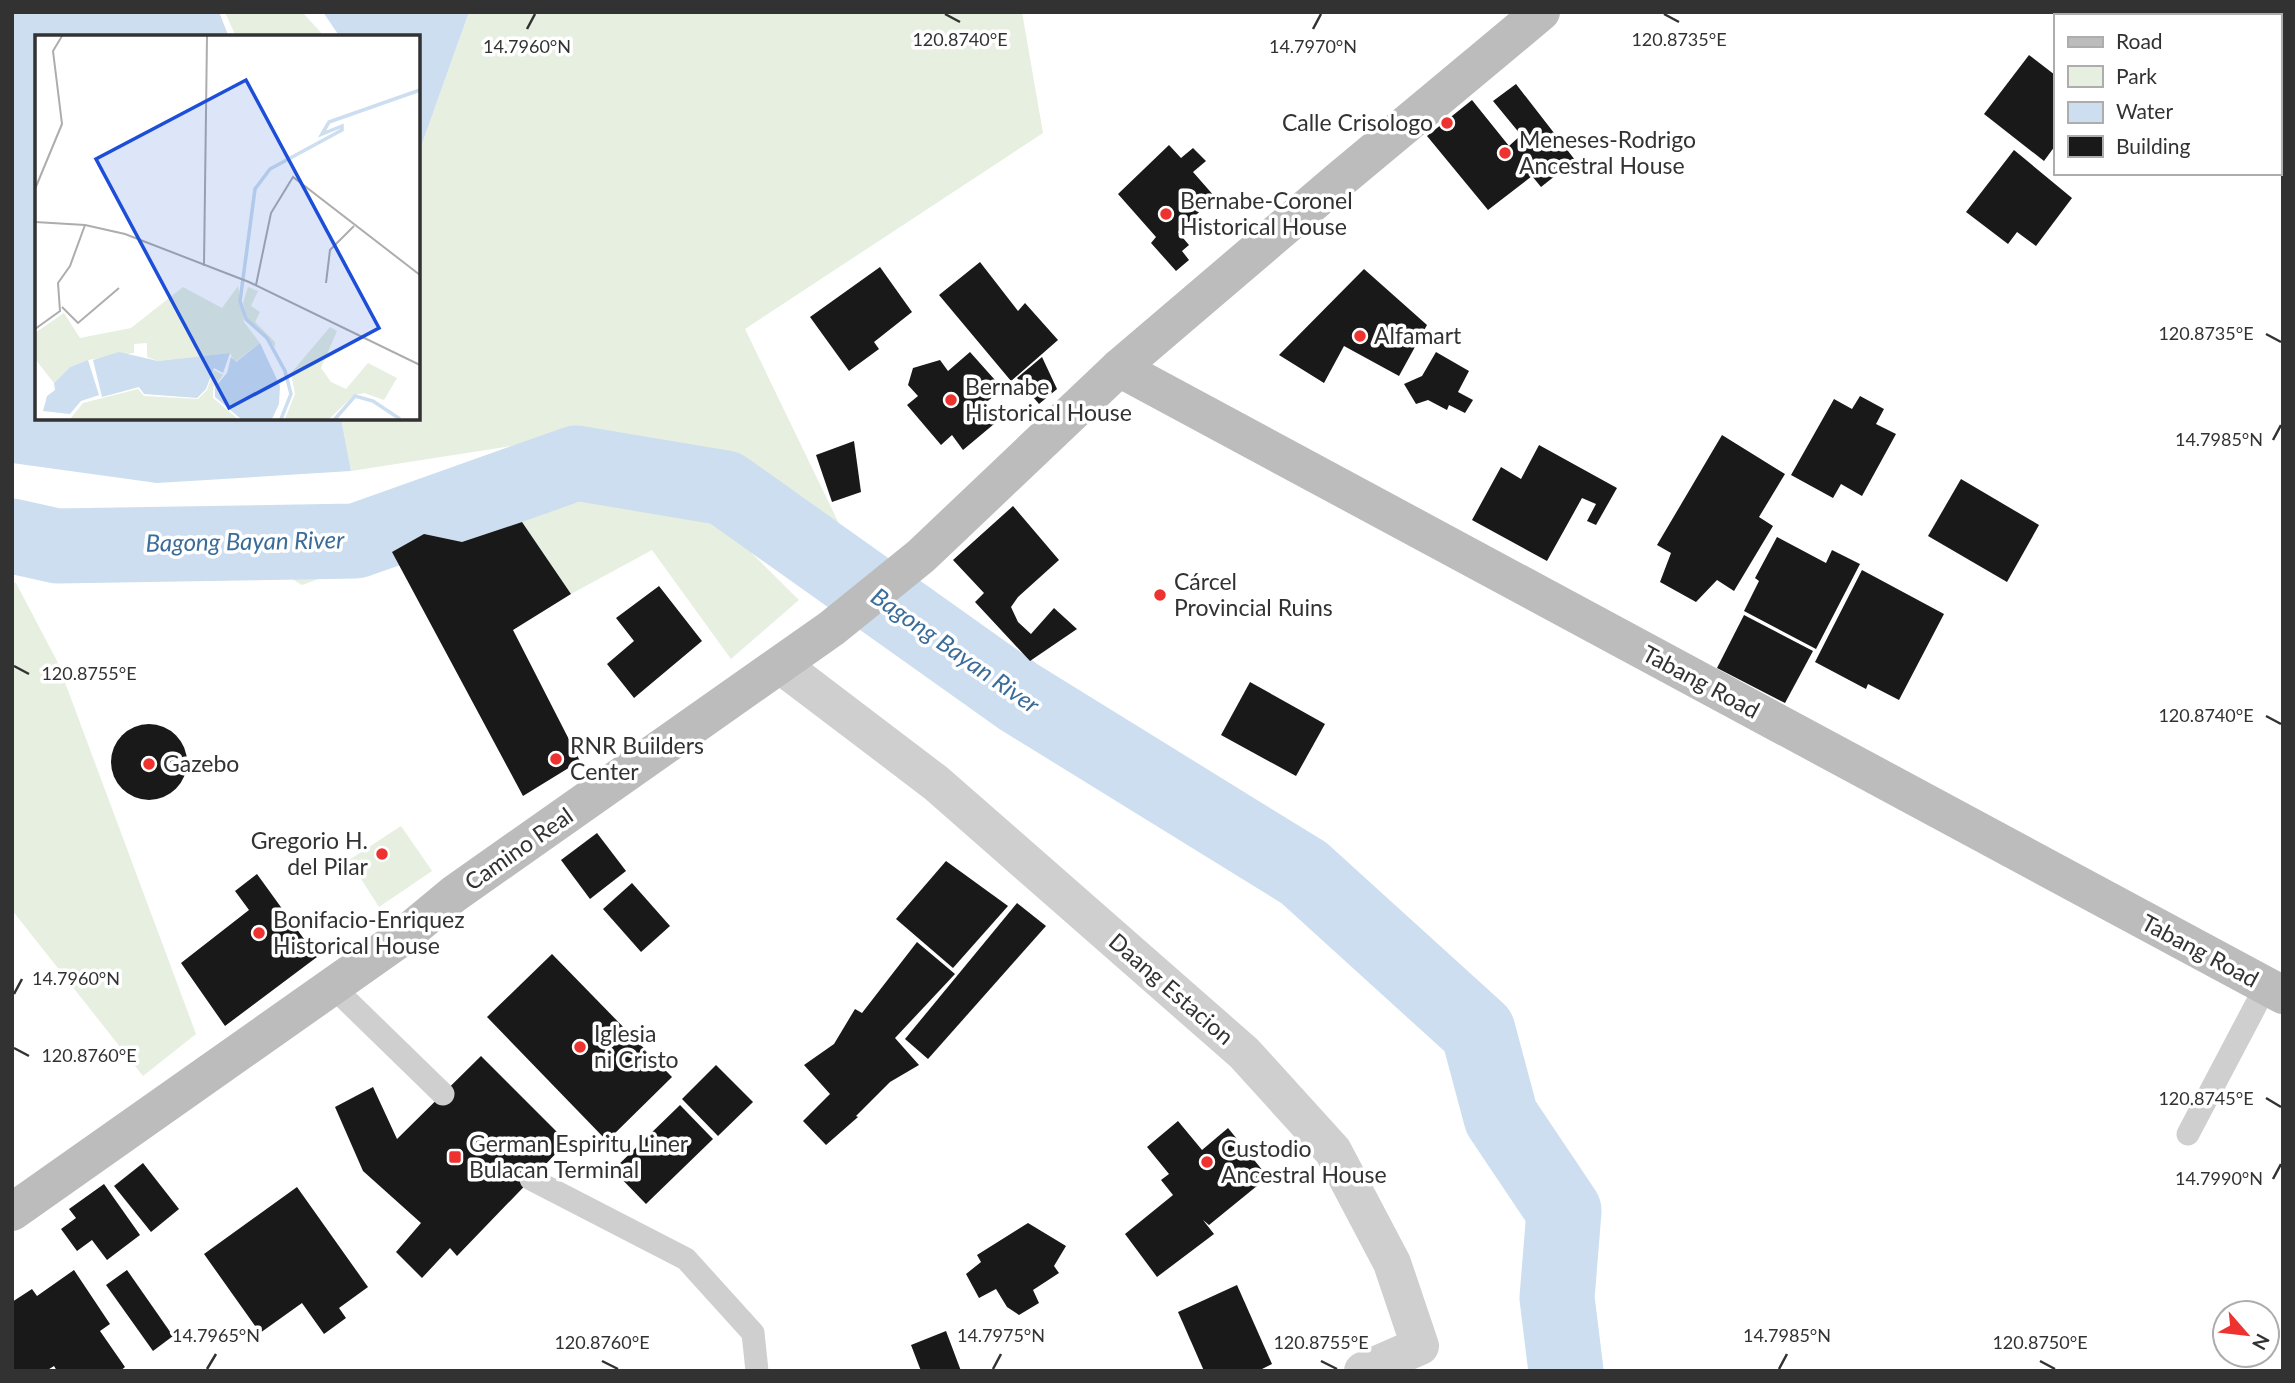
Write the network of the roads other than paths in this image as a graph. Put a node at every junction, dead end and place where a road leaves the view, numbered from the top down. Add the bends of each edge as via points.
1 (1541, 12) edge
2 (1119, 368) junction
3 (782, 666) junction
4 (331, 985) junction
5 (2274, 991) edge
6 (443, 1094) dead end
7 (2188, 1133) dead end
8 (531, 1179) dead end
9 (12, 1212) edge
10 (757, 1371) edge
11 (1363, 1371) edge

1 - 2 main road, Camino Real
2 - 3 main road, Camino Real via 921,556
2 - 5 main road, Tabang Road
3 - 4 main road, Camino Real
3 - 11 street, Daang Estacion via 936,783 1244,1053 1333,1151 1392,1263 1420,1346
4 - 6 lane
4 - 9 main road, Camino Real
5 - 7 lane
8 - 10 lane via 686,1259 753,1332

